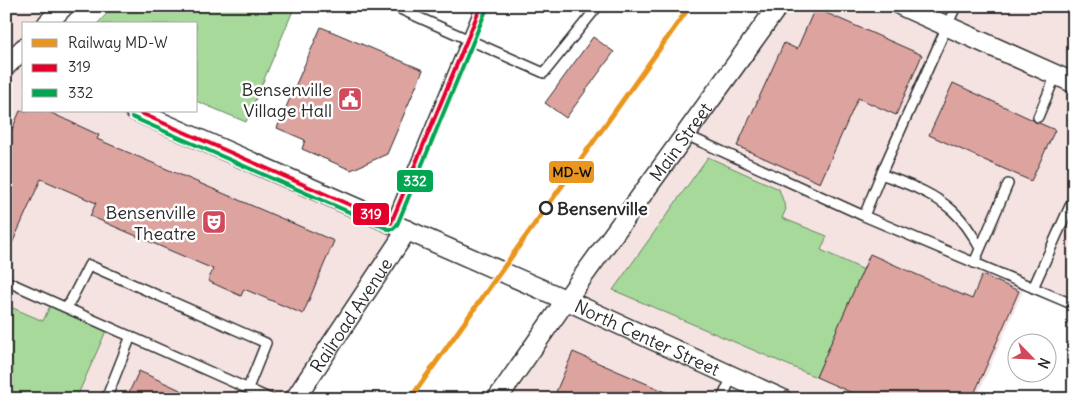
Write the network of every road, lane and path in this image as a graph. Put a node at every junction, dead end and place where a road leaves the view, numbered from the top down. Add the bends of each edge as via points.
1 (64, 6) edge
2 (393, 6) edge
3 (480, 6) edge
4 (598, 6) edge
5 (778, 6) edge
6 (902, 6) edge
7 (956, 6) edge
8 (49, 22) edge
9 (946, 26) junction
10 (467, 39) junction
11 (1056, 75) junction
12 (1074, 83) edge
13 (137, 112) edge
14 (1038, 117) dead end
15 (686, 135) junction
16 (881, 174) junction
17 (1008, 184) dead end
18 (1074, 197) edge
19 (864, 216) junction
20 (399, 227) junction
21 (980, 248) junction
22 (974, 262) junction
23 (6, 281) edge
24 (1032, 288) junction
25 (566, 300) junction
26 (1074, 304) edge
27 (67, 308) junction
28 (131, 336) junction
29 (732, 376) junction
30 (248, 388) junction
31 (106, 399) edge
32 (271, 399) edge
33 (296, 399) edge
34 (497, 399) edge
35 (722, 399) edge
36 (782, 399) edge

1 - 8 street
2 - 10 lane
3 - 10 lane
4 - 10 lane via 544,73
5 - 15 street, Main Street
6 - 9 street
7 - 9 lane
9 - 11 street
9 - 16 lane
10 - 20 lane
11 - 12 street
11 - 14 lane
13 - 20 street, North Center Street
15 - 19 lane
15 - 25 street, Main Street
16 - 19 lane
16 - 21 lane via 941,201 954,212
17 - 21 lane
18 - 24 lane
19 - 22 lane
20 - 25 street, North Center Street
20 - 33 street, Railroad Avenue
21 - 22 lane
22 - 24 lane
23 - 27 lane
24 - 26 lane
25 - 29 street, North Center Street
25 - 34 street, Main Street
27 - 28 lane
27 - 30 lane via 89,265 142,288 266,343
28 - 30 lane
28 - 31 lane
29 - 35 lane
29 - 36 street, North Center Street
30 - 32 lane

